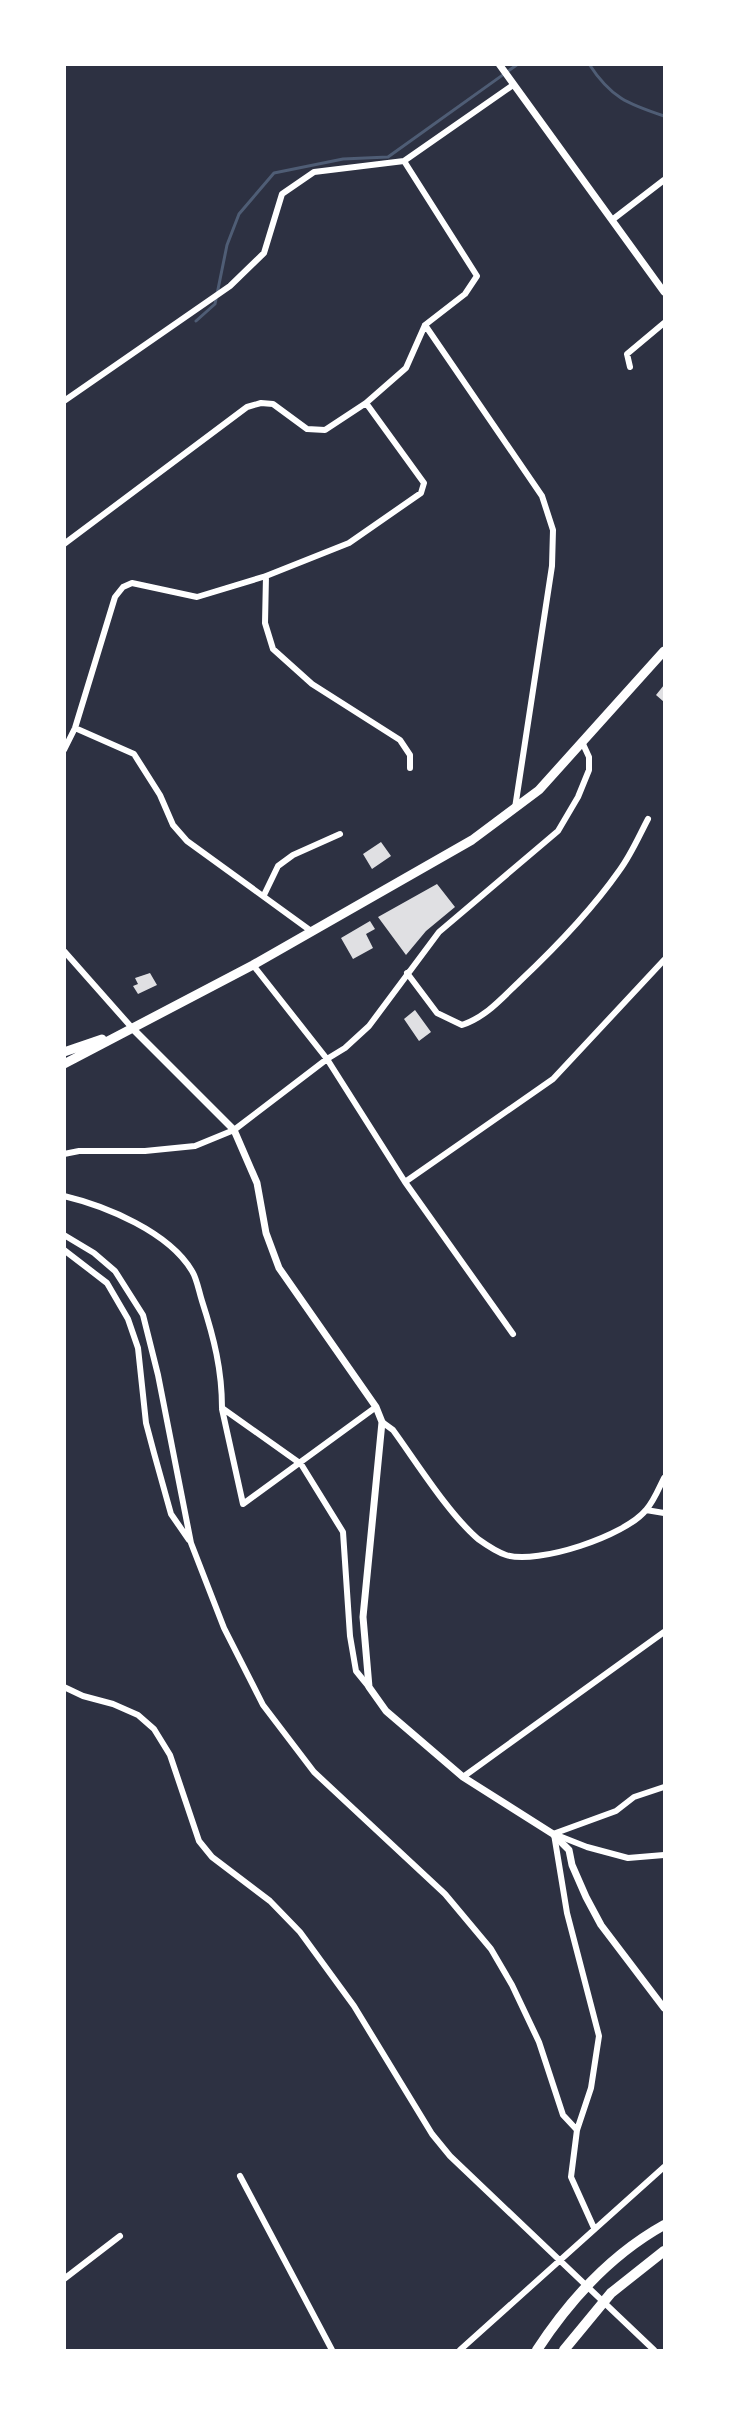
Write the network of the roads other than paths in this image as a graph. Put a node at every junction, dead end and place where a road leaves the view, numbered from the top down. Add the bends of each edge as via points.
1 (499, 64) edge
2 (513, 85) junction
3 (404, 161) junction
4 (664, 180) edge
5 (612, 220) junction
6 (664, 292) edge
7 (664, 323) edge
8 (425, 325) junction
9 (630, 367) dead end
10 (64, 401) edge
11 (366, 403) junction
12 (64, 544) edge
13 (266, 576) junction
14 (664, 651) edge
15 (75, 728) junction
16 (583, 744) junction
17 (64, 750) edge
18 (410, 768) dead end
19 (515, 808) junction
20 (648, 819) dead end
21 (340, 834) dead end
22 (264, 895) junction
23 (310, 931) junction
24 (64, 951) edge
25 (664, 960) edge
26 (253, 965) junction
27 (407, 973) junction
28 (133, 1029) junction
29 (64, 1052) edge
30 (327, 1059) junction
31 (64, 1064) edge
32 (234, 1130) junction
33 (64, 1154) edge
34 (405, 1182) junction
35 (64, 1196) edge
36 (64, 1235) edge
37 (64, 1250) edge
38 (513, 1334) dead end
39 (376, 1407) junction
40 (222, 1408) junction
41 (382, 1422) junction
42 (301, 1464) junction
43 (664, 1478) edge
44 (646, 1510) junction
45 (664, 1513) edge
46 (191, 1543) junction
47 (664, 1632) edge
48 (64, 1687) edge
49 (369, 1687) junction
50 (463, 1777) junction
51 (664, 1787) edge
52 (554, 1834) junction
53 (664, 1855) edge
54 (664, 2008) edge
55 (577, 2130) junction
56 (664, 2167) edge
57 (240, 2176) dead end
58 (664, 2225) edge
59 (594, 2228) junction
60 (120, 2236) dead end
61 (664, 2251) edge
62 (64, 2279) edge
63 (332, 2350) edge
64 (460, 2350) edge
65 (537, 2350) edge
66 (564, 2350) edge
67 (654, 2350) edge

1 - 2 street
2 - 3 street
2 - 5 street
3 - 8 street via 477,276 465,294
3 - 10 street via 314,172 282,194 264,253 230,286
4 - 5 street
5 - 6 street
7 - 9 street via 627,354
8 - 11 street via 406,368
8 - 19 street via 542,496 553,530 552,566
11 - 12 street via 326,430 307,429 273,404 247,407
11 - 13 street via 424,483 421,493 349,543
13 - 15 street via 197,597 150,586 123,587 115,597
13 - 18 street via 265,623 273,649 312,684 400,740 410,755
14 - 16 main road
15 - 17 street
15 - 22 street via 134,754 160,795 173,825 187,841
16 - 19 main road via 539,790
16 - 27 street via 589,770 558,831 439,932
19 - 23 main road via 472,840
20 - 27 street via 621,869 601,896 556,946 474,1021 462,1025 436,1013
21 - 22 street via 278,866
22 - 23 street
23 - 26 main road
24 - 28 street
25 - 34 street via 553,1079
26 - 28 main road
26 - 30 street
27 - 30 street via 369,1026
28 - 29 main road
28 - 31 main road
28 - 32 street
30 - 32 street
30 - 34 street
32 - 33 street via 195,1146
32 - 39 street via 257,1183 266,1233 279,1268
34 - 38 street
35 - 40 street via 124,1215 169,1246 192,1271 216,1343 222,1375
36 - 46 street via 115,1271 139,1304 158,1375
37 - 46 street via 107,1283 128,1319 138,1348 146,1422 168,1504 176,1526
39 - 41 street
39 - 42 street
40 - 42 street
40 - 42 street via 243,1504
41 - 44 street via 393,1430 478,1539 507,1555 531,1555 589,1544 610,1536
41 - 49 street via 363,1617
42 - 49 street via 343,1532 350,1636 356,1671
43 - 44 street
44 - 45 street
46 - 55 street via 224,1628 264,1705 314,1772 445,1894 491,1948 539,2042 563,2115
47 - 50 street
48 - 67 street via 130,1712 154,1729 170,1755 199,1841 212,1857 270,1901 300,1932 354,2006 432,2134 450,2156
49 - 50 street via 386,1711
50 - 52 street
51 - 52 street via 634,1797 616,1811
52 - 53 street via 628,1858
52 - 54 street via 570,1850 581,1887 601,1925
52 - 55 street via 567,1913 599,2036 591,2088
55 - 59 street via 571,2177
56 - 59 street
57 - 63 street
58 - 65 highway via 591,2282
59 - 64 street
60 - 62 street
61 - 66 highway via 611,2293

